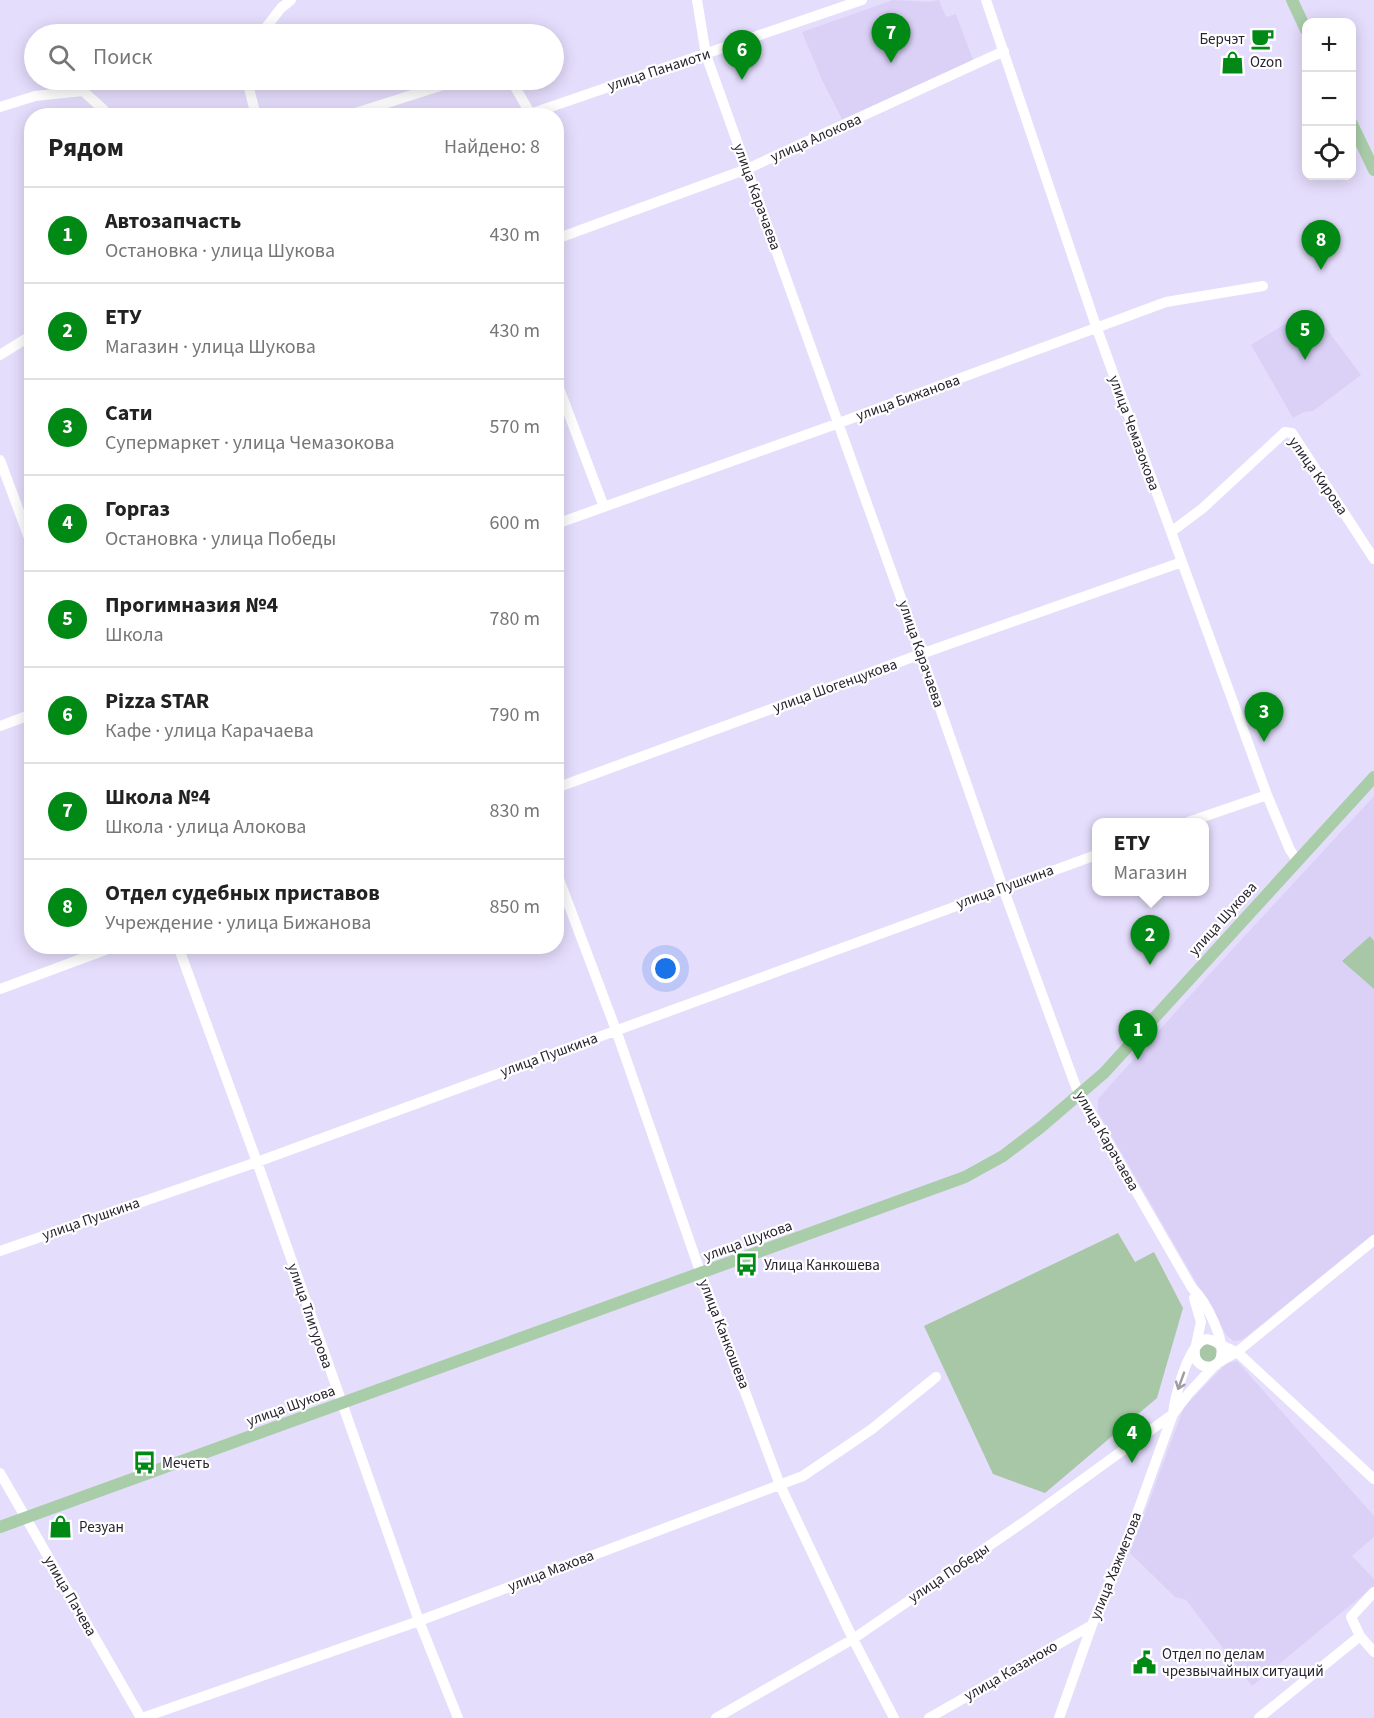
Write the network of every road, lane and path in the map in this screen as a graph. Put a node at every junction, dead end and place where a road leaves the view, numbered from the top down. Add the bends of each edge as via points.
1 (291, 0) edge
2 (697, 0) edge
3 (862, 0) edge
4 (986, 0) edge
5 (1292, 0) edge
6 (1302, 21) edge
7 (269, 24) edge
8 (1004, 51) junction
9 (706, 55) junction
10 (250, 90) edge
11 (428, 90) edge
12 (516, 90) edge
13 (0, 107) edge
14 (102, 108) edge
15 (254, 108) edge
16 (371, 108) edge
17 (524, 108) edge
18 (545, 108) edge
19 (1353, 126) edge
20 (747, 169) junction
21 (1374, 170) edge
22 (564, 235) edge
23 (1263, 286) dead end
24 (1097, 329) junction
25 (24, 340) edge
26 (0, 355) edge
27 (564, 401) edge
28 (839, 423) junction
29 (0, 460) edge
30 (604, 507) junction
31 (564, 521) edge
32 (24, 524) edge
33 (1171, 532) junction
34 (1374, 559) edge
35 (1182, 562) junction
36 (921, 654) junction
37 (24, 717) edge
38 (0, 726) edge
39 (1374, 777) edge
40 (564, 785) edge
41 (1267, 795) junction
42 (1200, 818) edge
43 (1092, 856) edge
44 (1297, 860) junction
45 (1003, 888) junction
46 (564, 892) edge
47 (94, 954) edge
48 (181, 954) edge
49 (0, 989) edge
50 (616, 1030) junction
51 (1079, 1094) junction
52 (257, 1162) junction
53 (1374, 1239) edge
54 (0, 1251) edge
55 (701, 1274) junction
56 (1192, 1288) junction
57 (1220, 1346) junction
58 (1196, 1347) junction
59 (1237, 1352) junction
60 (1218, 1363) junction
61 (936, 1377) dead end
62 (341, 1404) junction
63 (1173, 1414) junction
64 (0, 1473) edge
65 (1374, 1479) edge
66 (780, 1485) junction
67 (25, 1519) junction
68 (0, 1527) edge
69 (1374, 1592) edge
70 (419, 1621) junction
71 (1092, 1625) junction
72 (1360, 1636) junction
73 (853, 1639) junction
74 (1374, 1652) edge
75 (141, 1718) edge
76 (458, 1718) edge
77 (716, 1718) edge
78 (894, 1718) edge
79 (929, 1718) edge
80 (1059, 1718) edge
81 (1259, 1718) edge

1 - 7 street
2 - 9 street, улица Карачаева
3 - 9 street, улица Панаиоти
4 - 8 street, улица Чемазокова
5 - 6 main road
8 - 20 street, улица Алокова
8 - 24 street, улица Чемазокова
9 - 18 street, улица Панаиоти
9 - 20 street, улица Карачаева
10 - 15 street
11 - 16 street
12 - 17 street
13 - 14 street via 35,96 83,91
19 - 21 main road
20 - 22 street, улица Алокова
20 - 28 street, улица Карачаева
23 - 24 street, улица Бижанова via 1166,302
24 - 28 street, улица Бижанова
24 - 33 street, улица Чемазокова
25 - 26 street
27 - 30 street
28 - 30 street, улица Бижанова
28 - 36 street, улица Карачаева
29 - 32 street
30 - 31 street, улица Бижанова
33 - 34 street, улица Кирова via 1203,508 1285,432 1292,434
33 - 35 street, улица Чемазокова
35 - 36 street, улица Шогенцукова
35 - 41 street, улица Чемазокова
36 - 40 street, улица Шогенцукова
36 - 45 street, улица Карачаева
37 - 38 street
39 - 44 main road, улица Шукова
41 - 42 street
41 - 44 street, улица Чемазокова
43 - 45 street, улица Пушкина
44 - 51 main road, улица Шукова via 1104,1073
45 - 50 street, улица Пушкина
45 - 51 street, улица Карачаева
46 - 50 street, улица Канкошева
47 - 49 street
48 - 52 street, улица Тлигурова
50 - 52 street, улица Пушкина
50 - 55 street, улица Канкошева
51 - 55 main road, улица Шукова via 1003,1156 965,1177
51 - 56 street, улица Карачаева
52 - 54 street, улица Пушкина
52 - 62 street, улица Тлигурова
53 - 59 street
55 - 62 main road, улица Шукова
55 - 66 street, улица Канкошева
56 - 57 street via 1217,1330
56 - 58 street via 1202,1322
57 - 58 street via 1209,1339
57 - 59 street
57 - 60 street
58 - 60 street via 1195,1358 1200,1365
58 -> 63 street via 1173,1401
59 - 60 street
59 - 65 street
60 - 63 street
61 - 66 street, улица Махова via 872,1429 803,1476
62 - 67 main road, улица Шукова
62 - 70 street, улица Тлигурова
63 - 71 street, улица Хажметова
63 - 73 street, улица Победы
64 - 67 street, улица Пачева
66 - 70 street, улица Махова
66 - 73 street, улица Канкошева
67 - 68 main road, улица Шукова
67 - 75 street, улица Пачева
69 - 72 street via 1351,1617
70 - 75 street, улица Махова
70 - 76 street, улица Тлигурова
71 - 79 street, улица Казаноко
71 - 80 street, улица Хажметова
72 - 74 street
72 - 81 street
73 - 77 street, улица Победы
73 - 78 street, улица Канкошева

